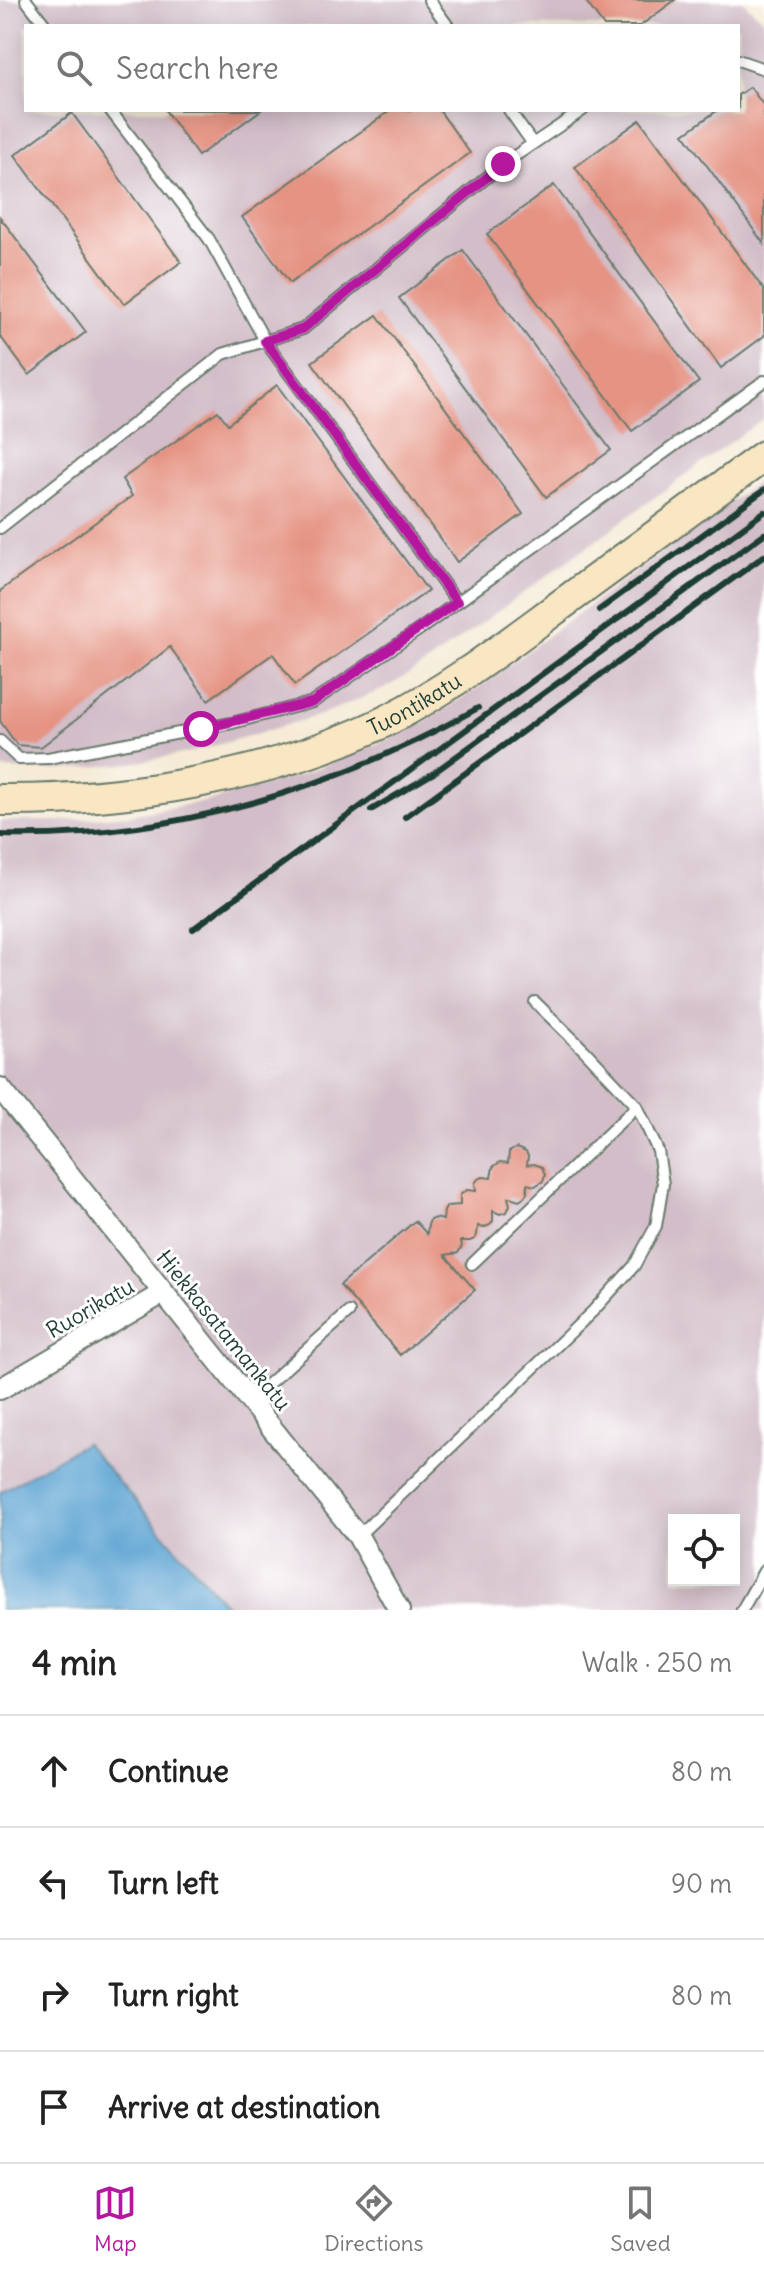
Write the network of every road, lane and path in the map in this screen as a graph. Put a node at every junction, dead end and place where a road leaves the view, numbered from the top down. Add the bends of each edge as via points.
1 (26, 0) edge
2 (429, 0) edge
3 (44, 24) edge
4 (447, 24) edge
5 (740, 61) edge
6 (764, 69) edge
7 (112, 112) edge
8 (510, 112) edge
9 (580, 112) edge
10 (533, 144) junction
11 (265, 341) junction
12 (764, 381) edge
13 (764, 456) edge
14 (0, 528) edge
15 (457, 602) junction
16 (0, 741) edge
17 (0, 800) edge
18 (535, 1002) dead end
19 (0, 1088) edge
20 (637, 1106) junction
21 (472, 1264) dead end
22 (163, 1293) junction
23 (349, 1312) dead end
24 (0, 1389) edge
25 (249, 1401) junction
26 (358, 1536) junction
27 (764, 1571) edge
28 (399, 1610) edge
29 (742, 1610) edge

1 - 3 lane
2 - 4 lane
5 - 6 lane
7 - 11 lane via 209,239
8 - 10 lane
9 - 10 lane
10 - 11 lane via 303,329
11 - 14 lane via 223,354
11 - 15 lane
12 - 15 lane
13 - 17 street, Tuontikatu via 459,679 384,721 279,761 185,785 95,797
15 - 16 lane via 313,702 48,758 19,759
18 - 20 lane
19 - 22 street, Hiekkasatamankatu
20 - 21 lane
20 - 26 lane via 658,1151 663,1184 656,1226 634,1266
22 - 24 street, Ruorikatu
22 - 25 street, Hiekkasatamankatu
23 - 25 lane
25 - 26 street, Hiekkasatamankatu
26 - 28 street, Hiekkasatamankatu
27 - 29 lane

